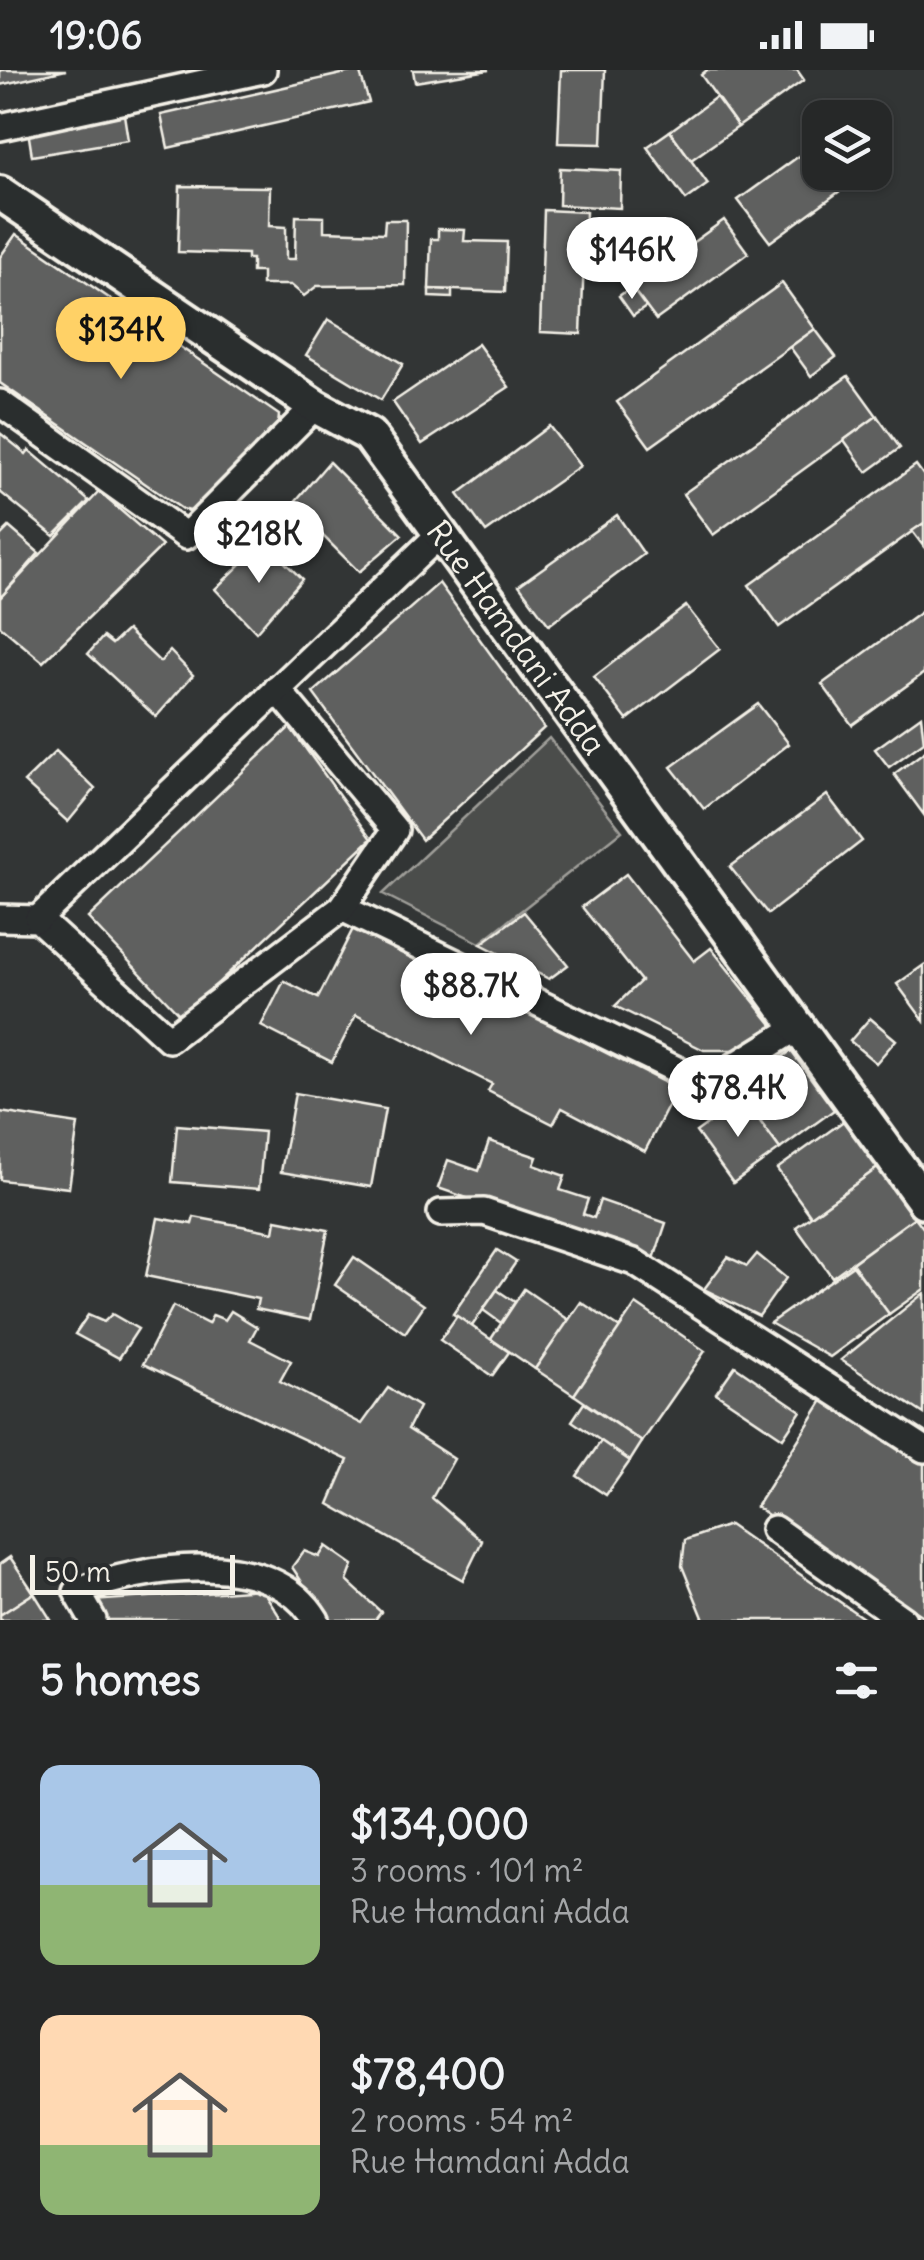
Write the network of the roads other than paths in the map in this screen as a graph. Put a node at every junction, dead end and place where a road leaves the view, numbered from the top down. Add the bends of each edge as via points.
1 (263, 70) edge
2 (0, 127) edge
3 (0, 192) edge
4 (0, 403) edge
5 (315, 406) junction
6 (440, 534) junction
7 (277, 689) junction
8 (342, 908) junction
9 (0, 918) edge
10 (38, 919) junction
11 (800, 1024) junction
12 (924, 1200) edge
13 (441, 1213) dead end
14 (924, 1449) edge
15 (774, 1529) dead end
16 (93, 1620) edge
17 (316, 1620) edge
18 (903, 1620) edge

1 - 2 street
3 - 5 street, Rue Hamdani Adda
4 - 5 street via 186,536
5 - 6 street, Rue Hamdani Adda via 370,436
6 - 7 street
6 - 11 street, Rue Hamdani Adda
7 - 8 street via 395,830
7 - 10 street
8 - 10 street via 169,1039
8 - 11 street via 706,1084
9 - 10 street
11 - 12 street, Rue Hamdani Adda
13 - 14 street via 484,1212 634,1262
15 - 18 street
16 - 17 street via 76,1592 119,1575 240,1569 276,1581

